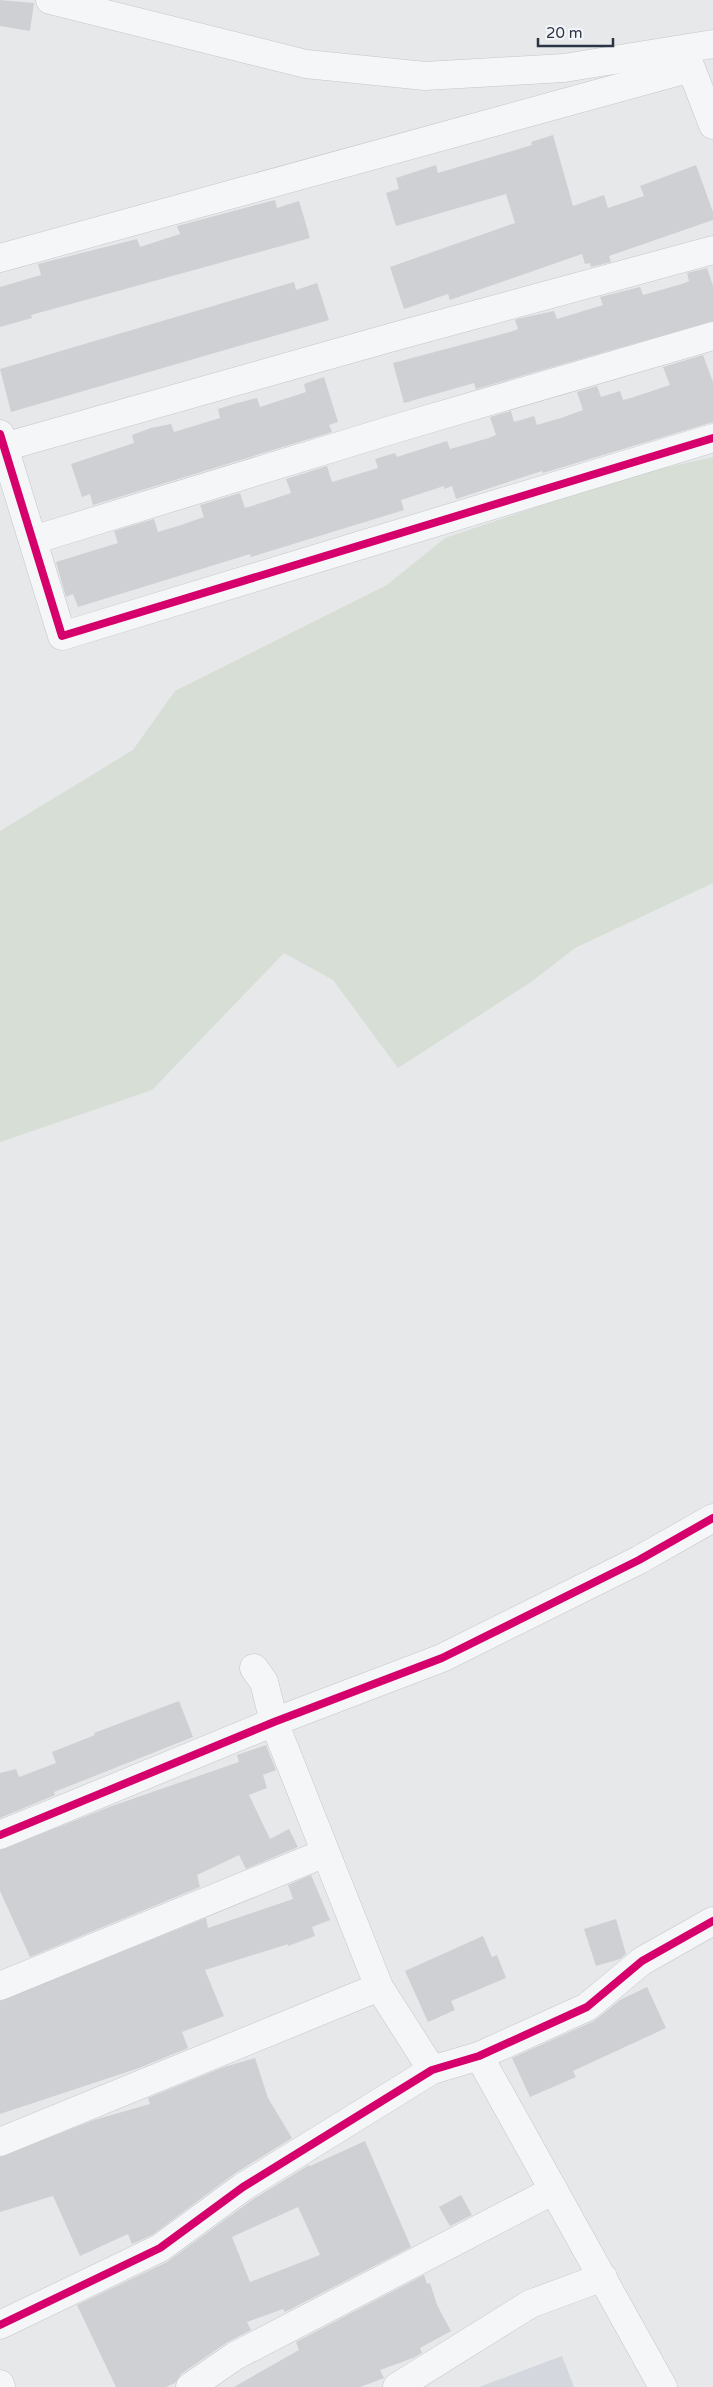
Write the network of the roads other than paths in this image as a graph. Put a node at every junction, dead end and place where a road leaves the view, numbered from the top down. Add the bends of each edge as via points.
1 (50, 0) edge
2 (713, 44) edge
3 (713, 125) edge
4 (713, 250) edge
5 (0, 258) edge
6 (713, 336) edge
7 (713, 438) edge
8 (2, 440) edge
9 (33, 540) junction
10 (713, 1518) edge
11 (254, 1668) dead end
12 (274, 1722) junction
13 (0, 1835) edge
14 (324, 1853) junction
15 (713, 1921) edge
16 (0, 1986) edge
17 (379, 1987) junction
18 (479, 2056) junction
19 (432, 2070) junction
20 (0, 2142) edge
21 (554, 2190) junction
22 (603, 2277) junction
23 (0, 2325) edge
24 (190, 2387) edge
25 (396, 2387) edge
26 (663, 2387) edge

1 - 2 street via 306,64 425,76 564,68
3 - 5 street via 691,68
4 - 8 street
6 - 9 street via 410,424
7 - 9 street via 62,636
8 - 9 street
10 - 12 street via 639,1560 442,1658
11 - 12 street via 264,1682
12 - 13 street
12 - 14 street
14 - 16 street
14 - 17 street
15 - 18 street via 642,1961 587,2007
17 - 19 street
17 - 20 street
18 - 19 street
18 - 21 street
19 - 23 street via 243,2187 160,2248
21 - 22 street
21 - 24 street via 235,2356
22 - 25 street via 530,2304
22 - 26 street

